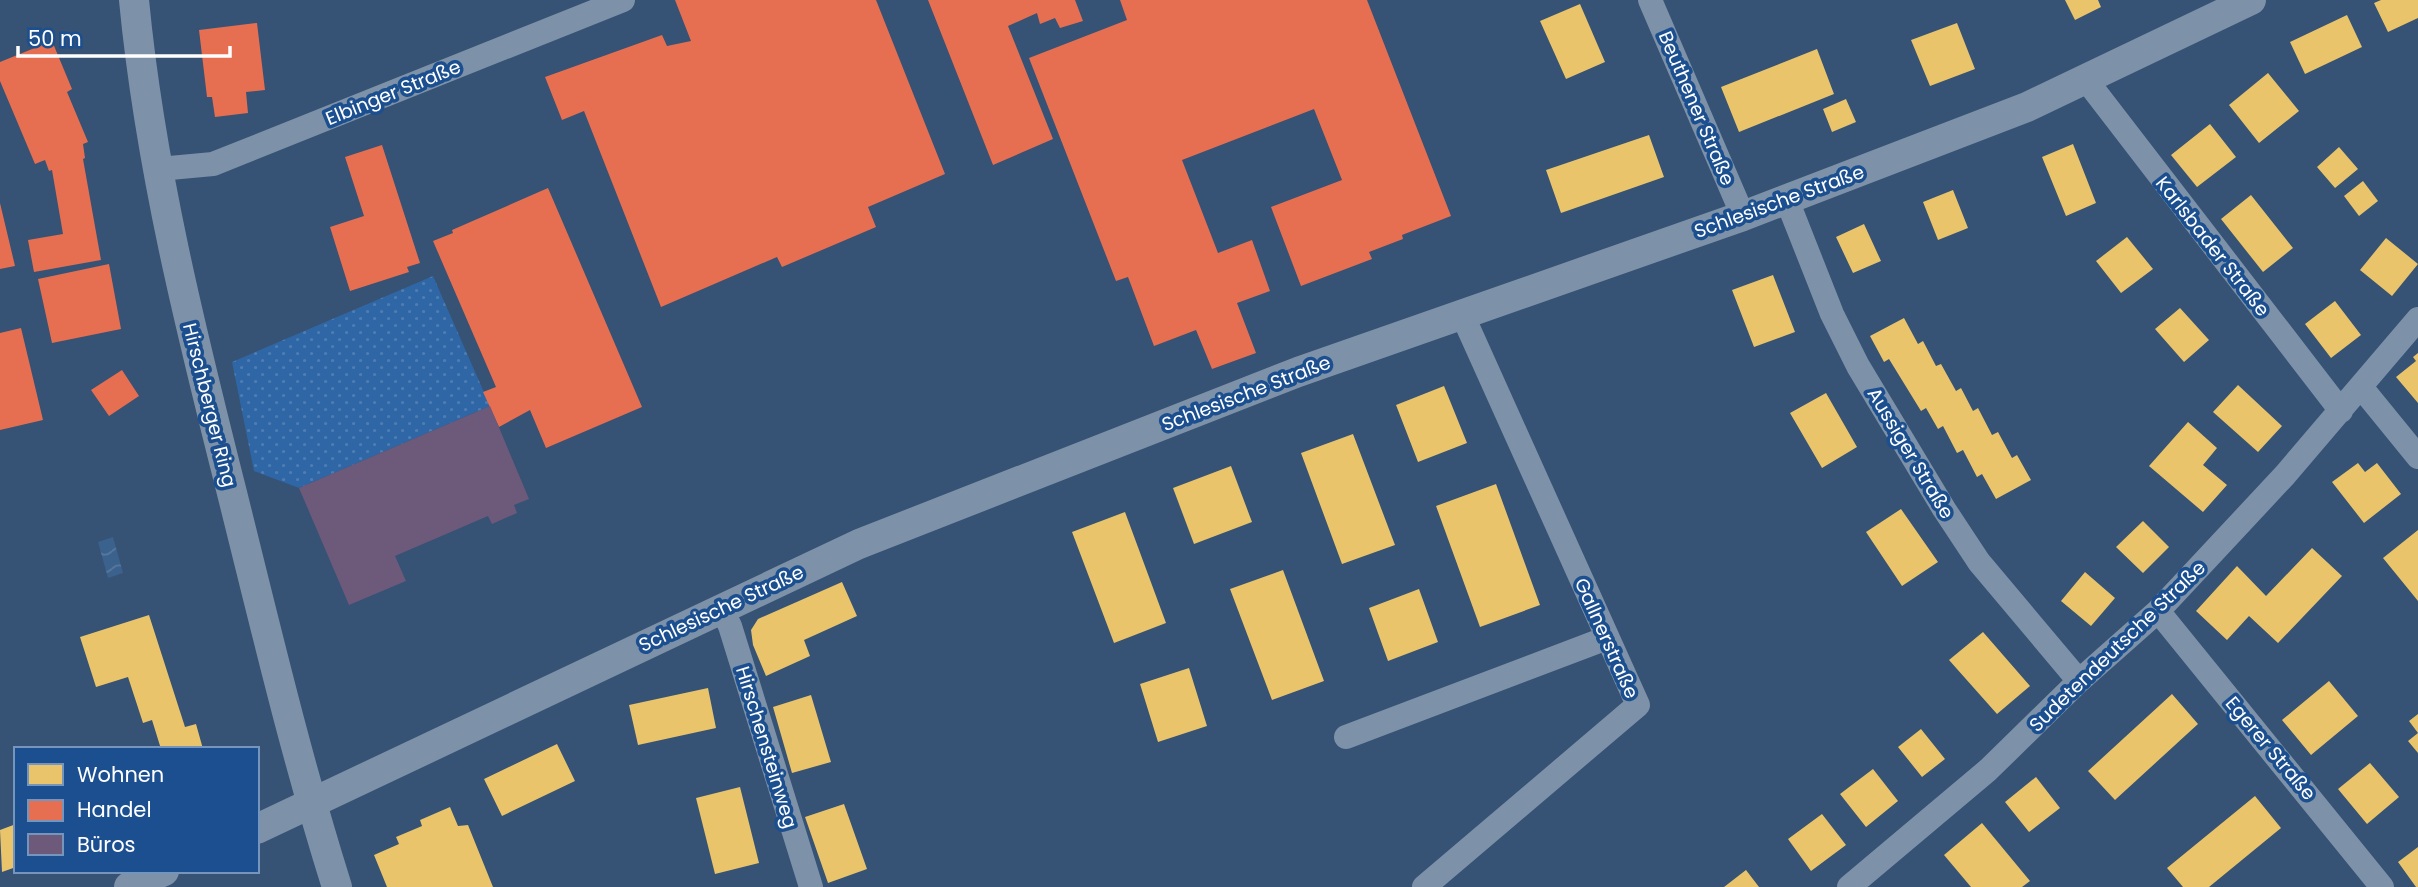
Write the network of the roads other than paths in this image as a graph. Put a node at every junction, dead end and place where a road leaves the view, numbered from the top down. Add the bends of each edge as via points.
1 (134, 0) edge
2 (623, 0) edge
3 (1650, 0) edge
4 (2251, 0) edge
5 (2087, 81) junction
6 (159, 169) junction
7 (1787, 200) junction
8 (1743, 216) junction
9 (1462, 314) junction
10 (2418, 319) edge
11 (2361, 387) junction
12 (2341, 411) junction
13 (2418, 457) edge
14 (721, 608) junction
15 (2158, 611) junction
16 (1607, 638) junction
17 (2079, 681) junction
18 (1346, 737) dead end
19 (310, 805) junction
20 (259, 828) edge
21 (160, 873) edge
22 (130, 887) edge
23 (337, 887) edge
24 (811, 887) edge
25 (1424, 887) edge
26 (1849, 887) edge
27 (2382, 887) edge

1 - 6 street, Hirschberger Ring
2 - 6 street, Elbinger Straße via 213,164
3 - 8 street, Beuthener Straße
4 - 5 street, Schlesische Straße
5 - 7 street, Schlesische Straße
5 - 12 street, Karlsbader Straße
6 - 19 street, Hirschberger Ring via 206,392
7 - 8 street, Schlesische Straße
7 - 17 street, Aussiger Straße via 1858,366 1944,509 1979,562
8 - 9 street, Schlesische Straße
9 - 14 street, Schlesische Straße via 1012,482 859,544
9 - 16 street, Gallnerstraße
10 - 11 street, Sudetendeutsche Straße
11 - 12 street, Sudetendeutsche Straße
11 - 13 street
12 - 15 street, Sudetendeutsche Straße
14 - 19 street, Schlesische Straße
14 - 24 street, Hirschensteinweg
15 - 17 street, Sudetendeutsche Straße
15 - 27 street, Egerer Straße
16 - 18 street
16 - 25 street, Gallnerstraße via 1638,705
17 - 26 street, Sudetendeutsche Straße via 1988,770
19 - 20 street, Schlesische Straße
19 - 23 street, Hirschberger Ring
21 - 22 street

